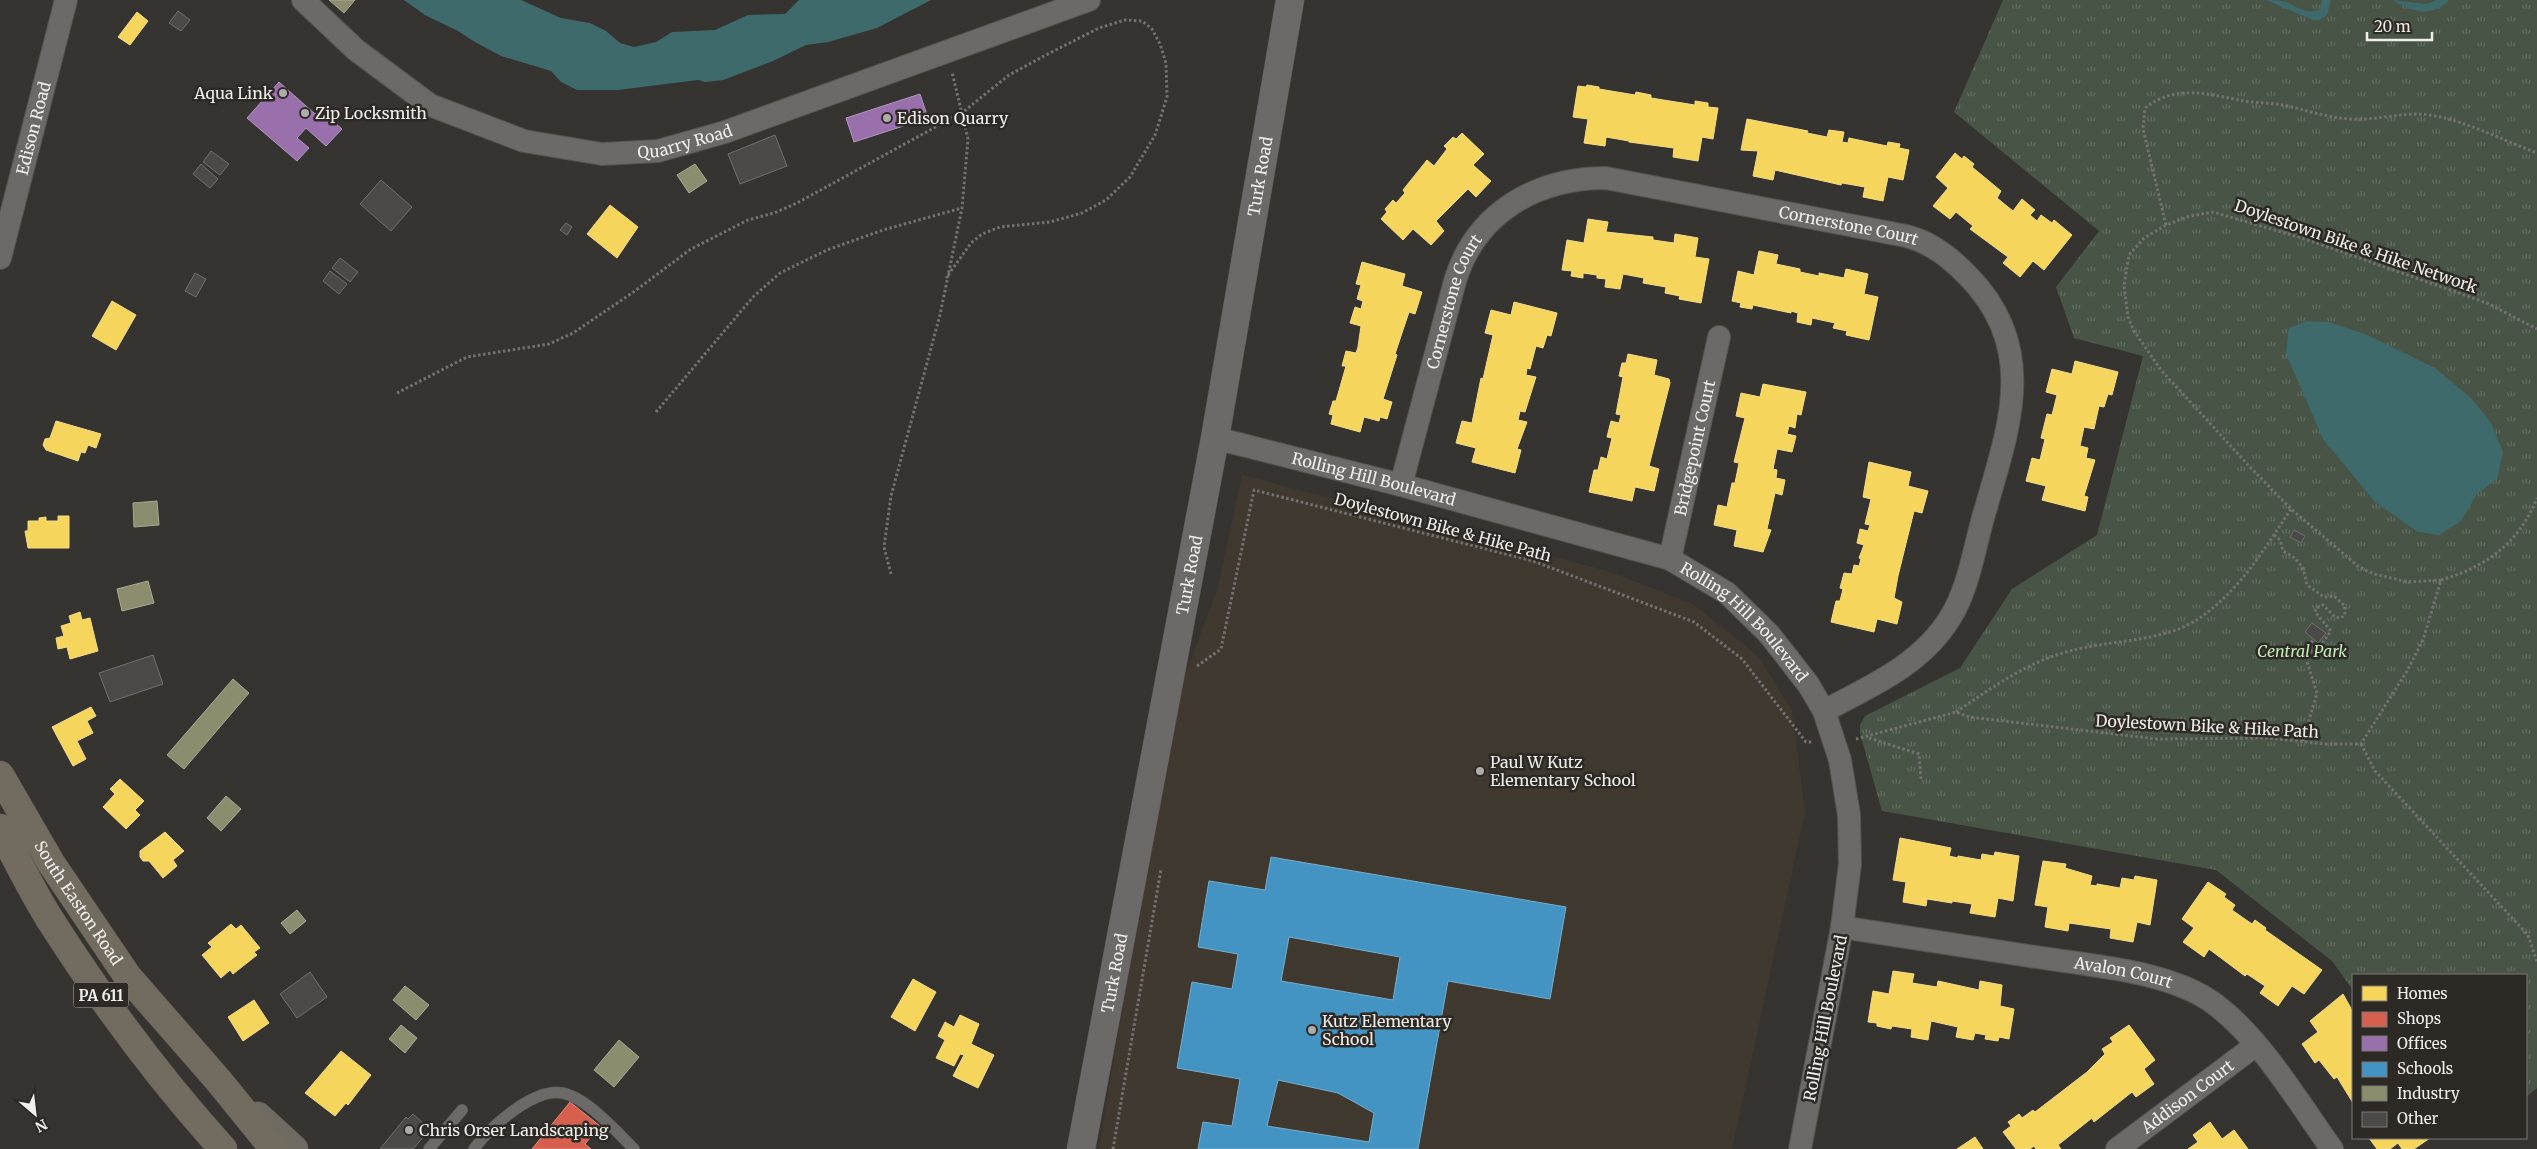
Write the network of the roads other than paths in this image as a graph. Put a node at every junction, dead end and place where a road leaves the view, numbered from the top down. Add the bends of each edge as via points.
1 (66, 0) edge
2 (303, 0) edge
3 (1090, 0) edge
4 (1290, 0) edge
5 (0, 258) edge
6 (1719, 337) dead end
7 (1215, 438) junction
8 (1401, 485) junction
9 (1670, 559) junction
10 (1824, 710) junction
11 (0, 775) edge
12 (0, 828) edge
13 (1842, 927) junction
14 (2256, 1045) junction
15 (218, 1080) junction
16 (462, 1110) dead end
17 (223, 1149) edge
18 (274, 1149) edge
19 (294, 1149) edge
20 (429, 1149) edge
21 (474, 1149) edge
22 (634, 1149) edge
23 (1081, 1149) edge
24 (1800, 1149) edge
25 (2118, 1149) edge
26 (2332, 1149) edge

1 - 5 street, Edison Road
2 - 3 street, Quarry Road via 356,50 430,105 524,140 602,154 658,151 688,143
4 - 7 street, Turk Road
6 - 9 street, Bridgepoint Court
7 - 8 street, Rolling Hill Boulevard
7 - 23 street, Turk Road
8 - 9 street, Rolling Hill Boulevard
8 - 10 street, Cornerstone Court via 1464,254 1500,212 1532,193 1573,179 1606,178 1911,237 1931,246 1975,283 2002,327 2012,355 2013,372 2013,398 2004,440 1962,592 1951,618 1913,660 1892,675
9 - 10 street, Rolling Hill Boulevard via 1727,593 1752,616 1808,684
10 - 13 street, Rolling Hill Boulevard via 1840,760 1849,815 1850,864
11 - 15 highway, South Easton Road / PA 611 via 51,863 128,977
12 - 17 highway, South Easton Road / PA 611 via 49,917 105,1001 144,1056
13 - 14 street, Avalon Court via 2179,983 2214,1004
13 - 24 street, Rolling Hill Boulevard
14 - 25 street, Addison Court
14 - 26 street, Avalon Court
15 - 18 highway, PA 611
15 - 19 main road, South Easton Road
16 - 20 lane
21 - 22 lane via 507,1114 540,1096 561,1092 583,1102

